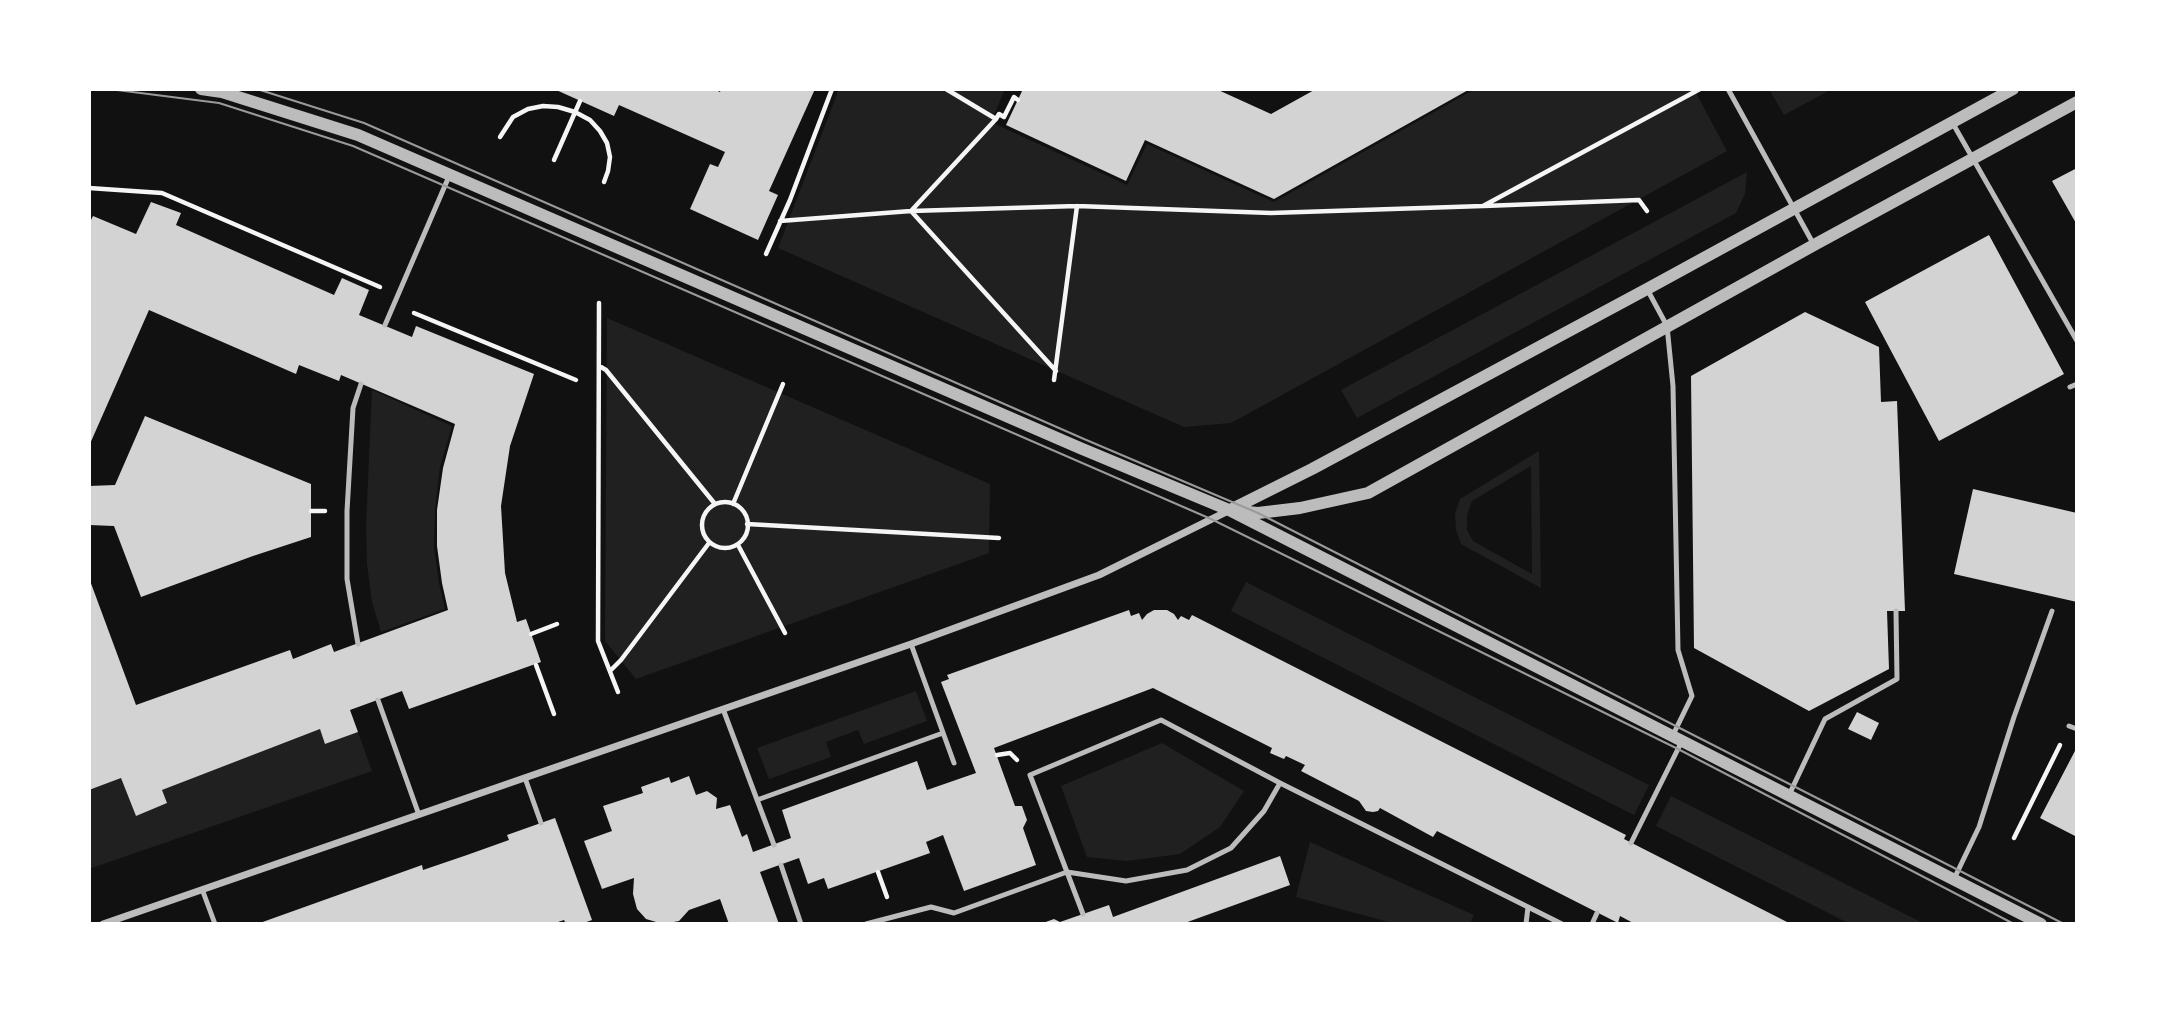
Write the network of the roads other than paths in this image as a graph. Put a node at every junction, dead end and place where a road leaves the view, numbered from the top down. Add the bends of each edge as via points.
1 (201, 89) edge
2 (1728, 89) edge
3 (2012, 89) edge
4 (2077, 102) edge
5 (1952, 122) junction
6 (1972, 159) junction
7 (450, 174) junction
8 (1794, 209) junction
9 (1814, 244) junction
10 (1647, 289) junction
11 (385, 325) dead end
12 (1667, 326) junction
13 (2077, 341) edge
14 (362, 384) dead end
15 (1229, 510) junction
16 (1896, 611) dead end
17 (2052, 611) dead end
18 (358, 644) dead end
19 (911, 644) junction
20 (378, 700) dead end
21 (723, 709) junction
22 (2069, 726) road end
23 (2077, 729) edge
24 (943, 733) junction
25 (1678, 738) junction
26 (954, 763) dead end
27 (525, 778) junction
28 (1280, 783) junction
29 (1789, 794) junction
30 (757, 800) junction
31 (419, 815) junction
32 (541, 823) dead end
33 (1631, 843) dead end
34 (774, 845) dead end
35 (781, 865) dead end
36 (1067, 872) junction
37 (1954, 879) junction
38 (202, 889) junction
39 (1528, 907) junction
40 (1597, 913) dead end
41 (1083, 914) dead end
42 (103, 924) edge
43 (215, 924) edge
44 (801, 924) edge
45 (866, 924) edge
46 (1526, 924) edge
47 (1562, 924) edge
48 (1592, 924) edge
49 (2040, 924) edge

1 - 7 street via 358,135
2 - 8 lane
3 - 5 street
4 - 6 street
5 - 6 lane
5 - 8 street
6 - 9 street
6 - 13 lane
7 - 11 lane
7 - 15 street
8 - 9 lane
8 - 10 street
9 - 12 street
10 - 12 lane
10 - 15 street
12 - 15 street via 1367,493 1300,508 1258,513
12 - 25 lane via 1674,386 1678,650 1692,696
14 - 18 lane via 353,408 347,511 347,579
15 - 19 street via 1099,575
15 - 25 street
16 - 29 lane via 1897,679 1825,719
17 - 37 lane via 1979,827
19 - 21 street
19 - 24 lane
20 - 31 lane
21 - 27 street
21 - 30 lane
22 - 23 lane
24 - 26 lane
24 - 30 lane
25 - 29 street
25 - 33 lane
27 - 31 street
27 - 32 lane
28 - 36 lane via 1264,811 1231,848 1187,870 1126,881
28 - 36 lane via 1161,720 1042,769 1031,775
28 - 39 lane
29 - 37 street
30 - 34 lane
31 - 38 street
35 - 44 lane
36 - 41 lane
36 - 45 lane via 954,913 931,907
37 - 49 street
38 - 42 street
38 - 43 lane
39 - 46 lane
39 - 47 lane
40 - 48 lane

